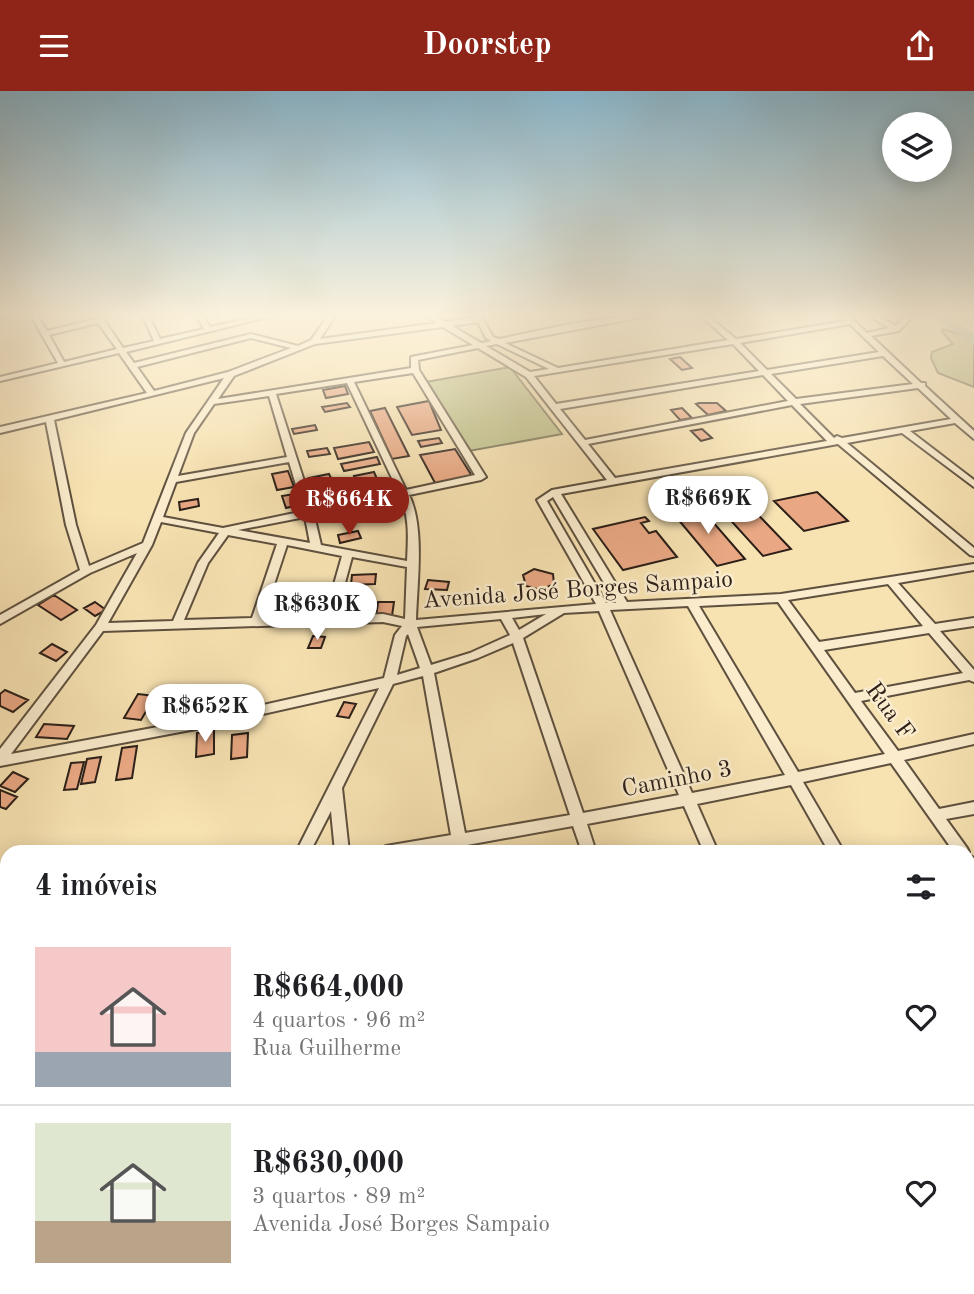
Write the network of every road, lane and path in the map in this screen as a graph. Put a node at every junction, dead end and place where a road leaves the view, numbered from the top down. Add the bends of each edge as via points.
1 (28, 372) edge
2 (138, 372) edge
3 (402, 372) edge
4 (416, 372) edge
5 (524, 372) edge
6 (544, 372) edge
7 (770, 372) edge
8 (908, 372) edge
9 (231, 373) joint
10 (765, 373) junction
11 (529, 375) junction
12 (0, 379) edge
13 (350, 381) junction
14 (922, 385) junction
15 (272, 393) junction
16 (152, 394) junction
17 (213, 402) junction
18 (795, 403) junction
19 (556, 407) junction
20 (50, 419) junction
21 (959, 420) junction
22 (902, 429) junction
23 (0, 430) edge
24 (974, 436) edge
25 (834, 440) junction
26 (582, 443) junction
27 (293, 459) junction
28 (173, 480) junction
29 (613, 482) junction
30 (974, 484) edge
31 (555, 492) junction
32 (403, 493) junction
33 (309, 512) junction
34 (158, 519) junction
35 (226, 530) junction
36 (283, 541) junction
37 (147, 545) junction
38 (316, 547) junction
39 (348, 553) junction
40 (974, 553) edge
41 (412, 565) junction
42 (974, 567) edge
43 (86, 571) junction
44 (892, 582) junction
45 (781, 598) junction
46 (692, 603) junction
47 (624, 606) junction
48 (603, 607) junction
49 (562, 609) junction
50 (505, 615) junction
51 (0, 620) edge
52 (328, 620) junction
53 (256, 622) junction
54 (974, 622) edge
55 (177, 624) junction
56 (410, 624) junction
57 (100, 627) junction
58 (932, 629) junction
59 (517, 637) junction
60 (815, 647) junction
61 (428, 673) junction
62 (973, 676) edge
63 (389, 681) junction
64 (851, 698) junction
65 (974, 739) edge
66 (894, 758) junction
67 (0, 760) edge
68 (793, 780) junction
69 (335, 788) junction
70 (686, 801) junction
71 (974, 808) edge
72 (936, 815) junction
73 (579, 822) junction
74 (306, 845) edge
75 (341, 845) edge
76 (460, 845) edge
77 (465, 845) edge
78 (587, 845) edge
79 (708, 845) edge
80 (833, 845) edge
81 (957, 845) edge

1 - 12 street
2 - 16 street
3 - 13 street
4 - 32 street via 481,477
5 - 11 street
6 - 11 street
7 - 10 street
8 - 14 street
9 - 16 street
9 - 17 street
10 - 18 street
10 - 19 street
11 - 19 street
13 - 15 street
13 - 32 street
14 - 18 street
14 - 21 street
15 - 17 street
15 - 27 street
16 - 20 street
17 - 28 street via 190,433
18 - 25 street
18 - 26 street
19 - 26 street
20 - 23 street
20 - 43 street via 71,525
21 - 22 street
21 - 24 street
22 - 25 street
22 - 30 street
25 - 29 street
25 - 40 street
26 - 29 street
27 - 28 street
27 - 33 street
28 - 34 street
29 - 31 street
31 - 47 street
31 - 48 street via 542,500
32 - 33 street
32 - 41 street via 413,530
33 - 35 street
33 - 38 street
34 - 35 street
34 - 37 street
35 - 36 street
35 - 55 street via 203,563
36 - 38 street
36 - 53 street
37 - 43 street
37 - 57 street
38 - 39 street
39 - 41 street
39 - 52 street
41 - 56 street
42 - 44 street, Avenida José Borges Sampaio
43 - 51 street
44 - 45 street, Avenida José Borges Sampaio
44 - 58 street
45 - 46 street, Avenida José Borges Sampaio
45 - 60 street, Rua F
46 - 47 street, Avenida José Borges Sampaio
46 - 68 street
47 - 48 street, Avenida José Borges Sampaio
48 - 49 street, Avenida José Borges Sampaio
48 - 70 street
49 - 50 street, Avenida José Borges Sampaio
49 - 59 street
50 - 56 street, Avenida José Borges Sampaio
50 - 59 street
52 - 53 street, Avenida José Borges Sampaio
52 - 56 street, Avenida José Borges Sampaio via 383,618
53 - 55 street, Avenida José Borges Sampaio
54 - 58 street
55 - 57 street, Avenida José Borges Sampaio
56 - 61 street
56 - 63 street via 397,645
57 - 67 street
58 - 60 street
58 - 62 street
59 - 61 street
59 - 73 street
60 - 64 street, Rua F
61 - 63 street
61 - 76 street
62 - 64 street
63 - 67 street via 176,731
63 - 69 street
64 - 66 street, Rua F
65 - 66 street, Caminho 3
66 - 68 street, Caminho 3
66 - 72 street, Rua F
68 - 70 street, Caminho 3
68 - 80 street
69 - 74 street
69 - 75 street
70 - 73 street, Caminho 3
70 - 79 street
71 - 72 street
72 - 81 street, Rua F
73 - 77 street, Caminho 3
73 - 78 street

